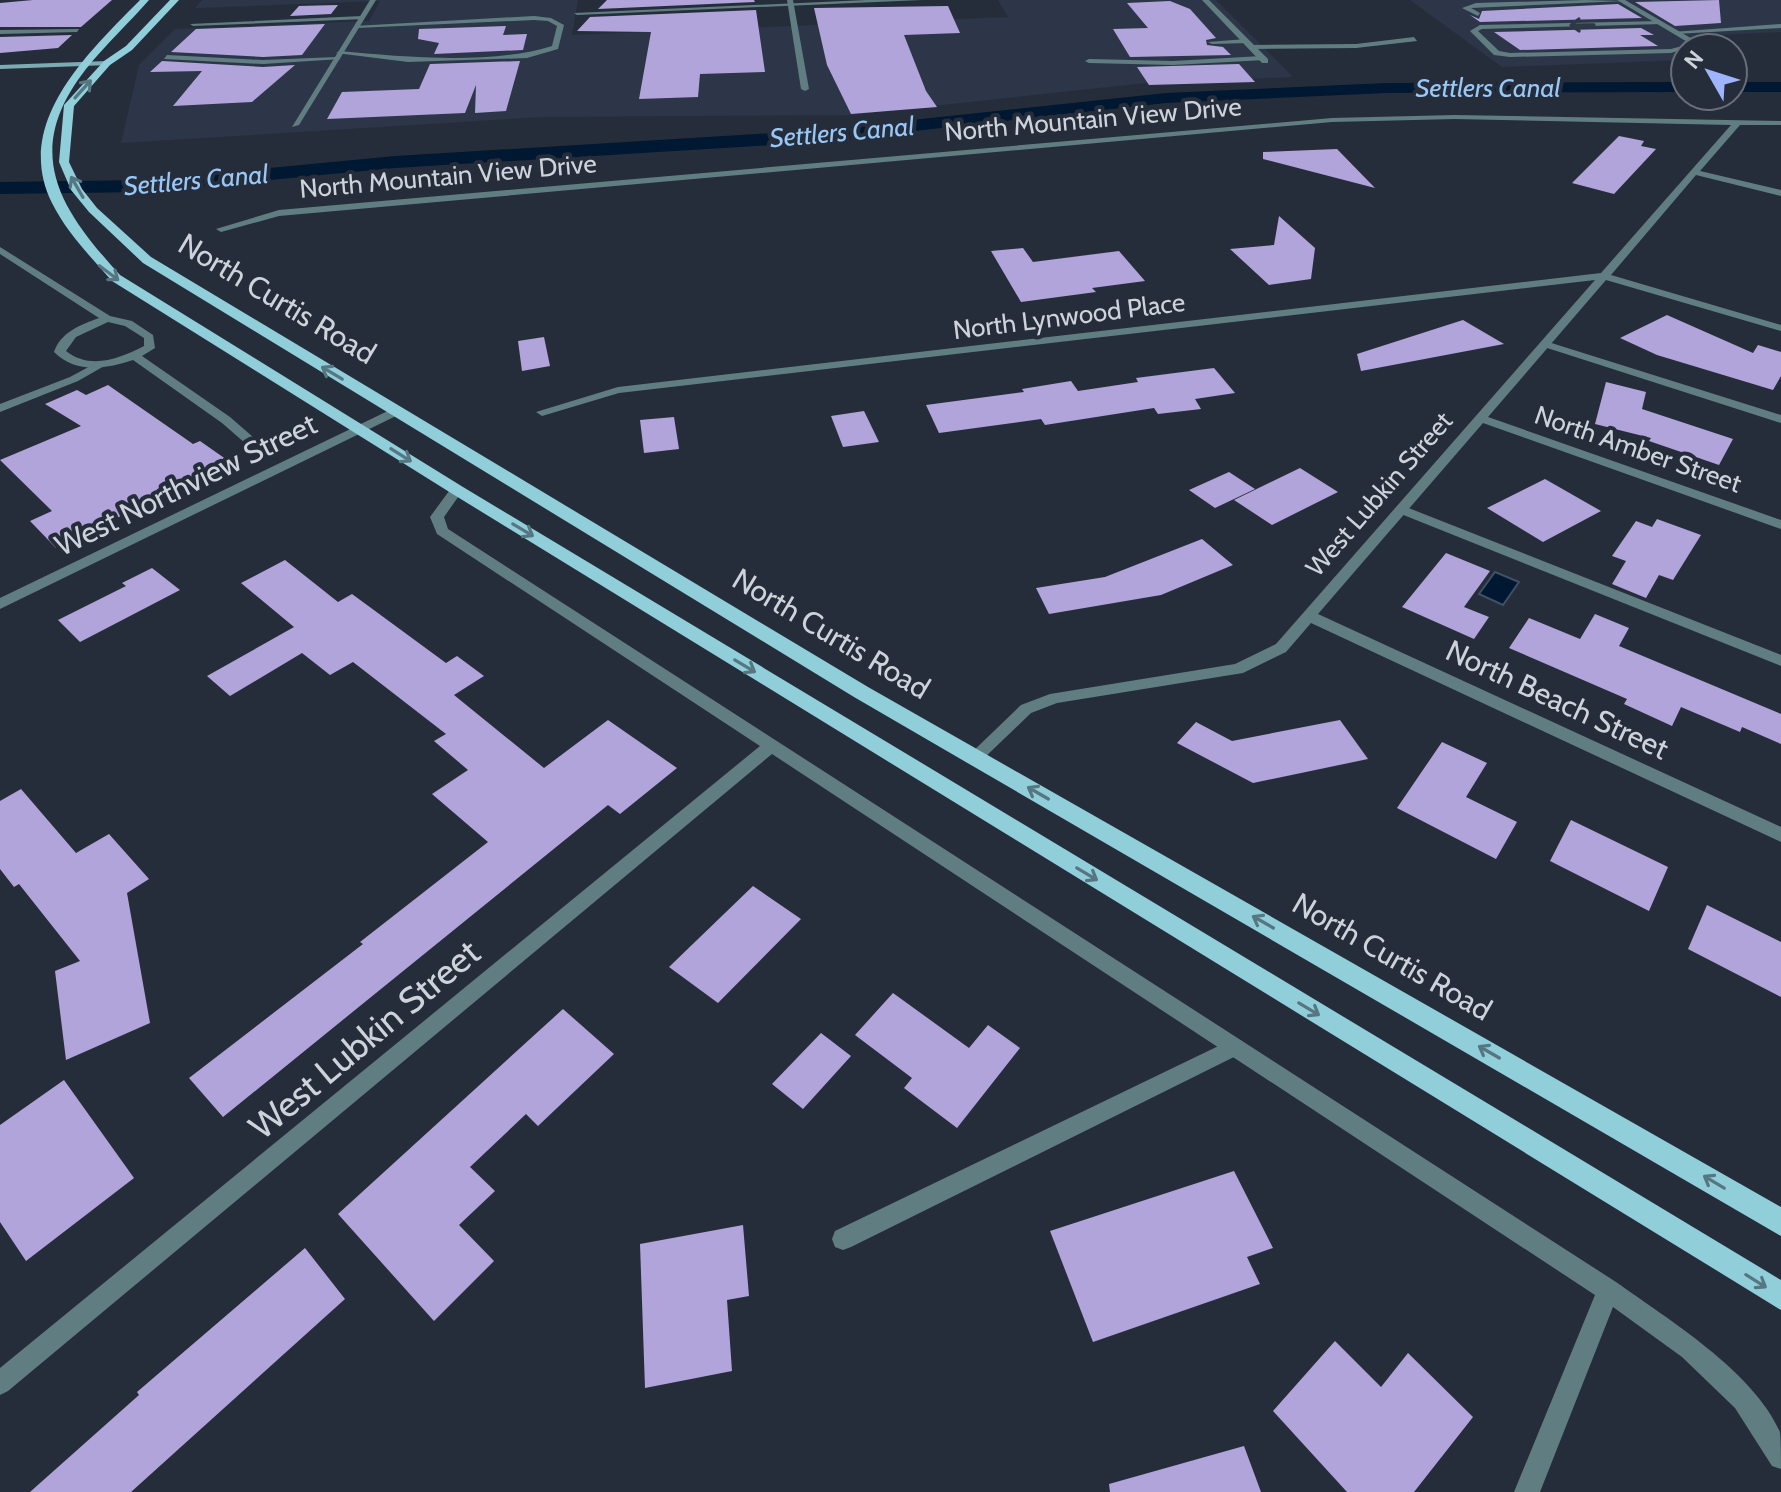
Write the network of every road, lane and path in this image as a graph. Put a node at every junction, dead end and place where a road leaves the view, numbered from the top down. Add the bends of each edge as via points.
1 (145, 0) edge
2 (175, 0) edge
3 (373, 0) edge
4 (919, 0) edge
5 (1205, 0) edge
6 (1620, 0) edge
7 (790, 2) edge
8 (577, 13) dead end
9 (1478, 14) dead end
10 (362, 18) junction
11 (1660, 23) junction
12 (193, 24) dead end
13 (357, 26) junction
14 (1781, 26) edge
15 (77, 30) dead end
16 (0, 32) edge
17 (1676, 32) joint
18 (1414, 39) dead end
19 (1212, 42) dead end
20 (1249, 44) junction
21 (1669, 51) edge
22 (338, 56) junction
23 (167, 57) dead end
24 (1089, 61) dead end
25 (107, 63) junction
26 (78, 64) junction
27 (0, 67) edge
28 (805, 89) dead end
29 (1737, 123) junction
30 (1781, 123) edge
31 (295, 125) dead end
32 (35, 143) dead end
33 (36, 162) dead end
34 (1694, 172) junction
35 (1781, 193) edge
36 (221, 229) dead end
37 (0, 250) edge
38 (1604, 276) junction
39 (107, 319) junction
40 (1781, 328) edge
41 (1545, 344) junction
42 (135, 356) junction
43 (100, 365) junction
44 (0, 408) edge
45 (394, 412) junction
46 (542, 412) dead end
47 (1479, 418) junction
48 (1781, 419) edge
49 (360, 429) junction
50 (249, 440) dead end
51 (457, 490) junction
52 (1401, 509) junction
53 (1781, 525) edge
54 (0, 604) edge
55 (1309, 616) junction
56 (1781, 661) edge
57 (770, 746) junction
58 (975, 757) junction
59 (1781, 835) edge
60 (1235, 1047) junction
61 (1781, 1222) edge
62 (843, 1239) dead end
63 (1608, 1290) junction
64 (1781, 1296) edge
65 (0, 1383) edge
66 (1781, 1457) edge
67 (1527, 1492) edge

1 - 26 main road
2 - 25 main road, North Curtis Road
3 - 10 street
4 - 7 street
5 - 20 street
6 - 9 street via 1465,8
6 - 11 street
7 - 8 street
7 - 28 street
10 - 12 street
10 - 13 street
11 - 17 street
11 -> 21 street via 1474,31 1497,53 1510,55
13 - 22 street
13 - 22 street via 534,18 561,25 555,47 527,56
14 - 17 street
15 - 16 street
18 - 20 street via 1356,46
19 - 20 street
20 - 24 street via 1264,59
22 - 23 street via 263,62
22 - 31 street
25 - 26 main road
45 -> 25 main road, North Curtis Road via 147,260 93,210 64,162 69,105
26 - 27 main road
26 - 32 main road via 51,101
29 - 30 street, North Mountain View Drive
29 - 34 street, West Lubkin Street
29 - 36 street, North Mountain View Drive via 1332,120 279,213
33 -> 49 main road via 37,180 55,218 86,254 116,278
34 - 35 street
34 - 38 street, West Lubkin Street
37 - 39 street
38 - 40 street
38 - 41 street, West Lubkin Street
38 - 46 street, North Lynwood Place via 618,390
39 - 42 street via 128,323 149,337 149,348
39 - 43 street via 60,346 67,359
41 - 47 street, West Lubkin Street
41 - 48 street
42 - 43 street
42 - 50 street
43 - 44 street
45 - 49 street, West Northview Street
45 - 58 main road, North Curtis Road
47 - 52 street, West Lubkin Street
47 - 53 street, North Amber Street
49 -> 51 main road
49 - 54 street, West Northview Street
51 - 57 street via 437,517 442,531
51 -> 64 main road
52 - 55 street, West Lubkin Street
52 - 56 street
55 - 58 street, West Lubkin Street via 1281,648 1238,669 1055,698 1026,709
55 - 59 street, North Beach Street
57 - 60 street
57 - 65 street, West Lubkin Street
61 -> 58 main road, North Curtis Road
60 - 62 street
60 - 63 street
63 - 66 street via 1690,1349 1744,1399
63 - 67 street

